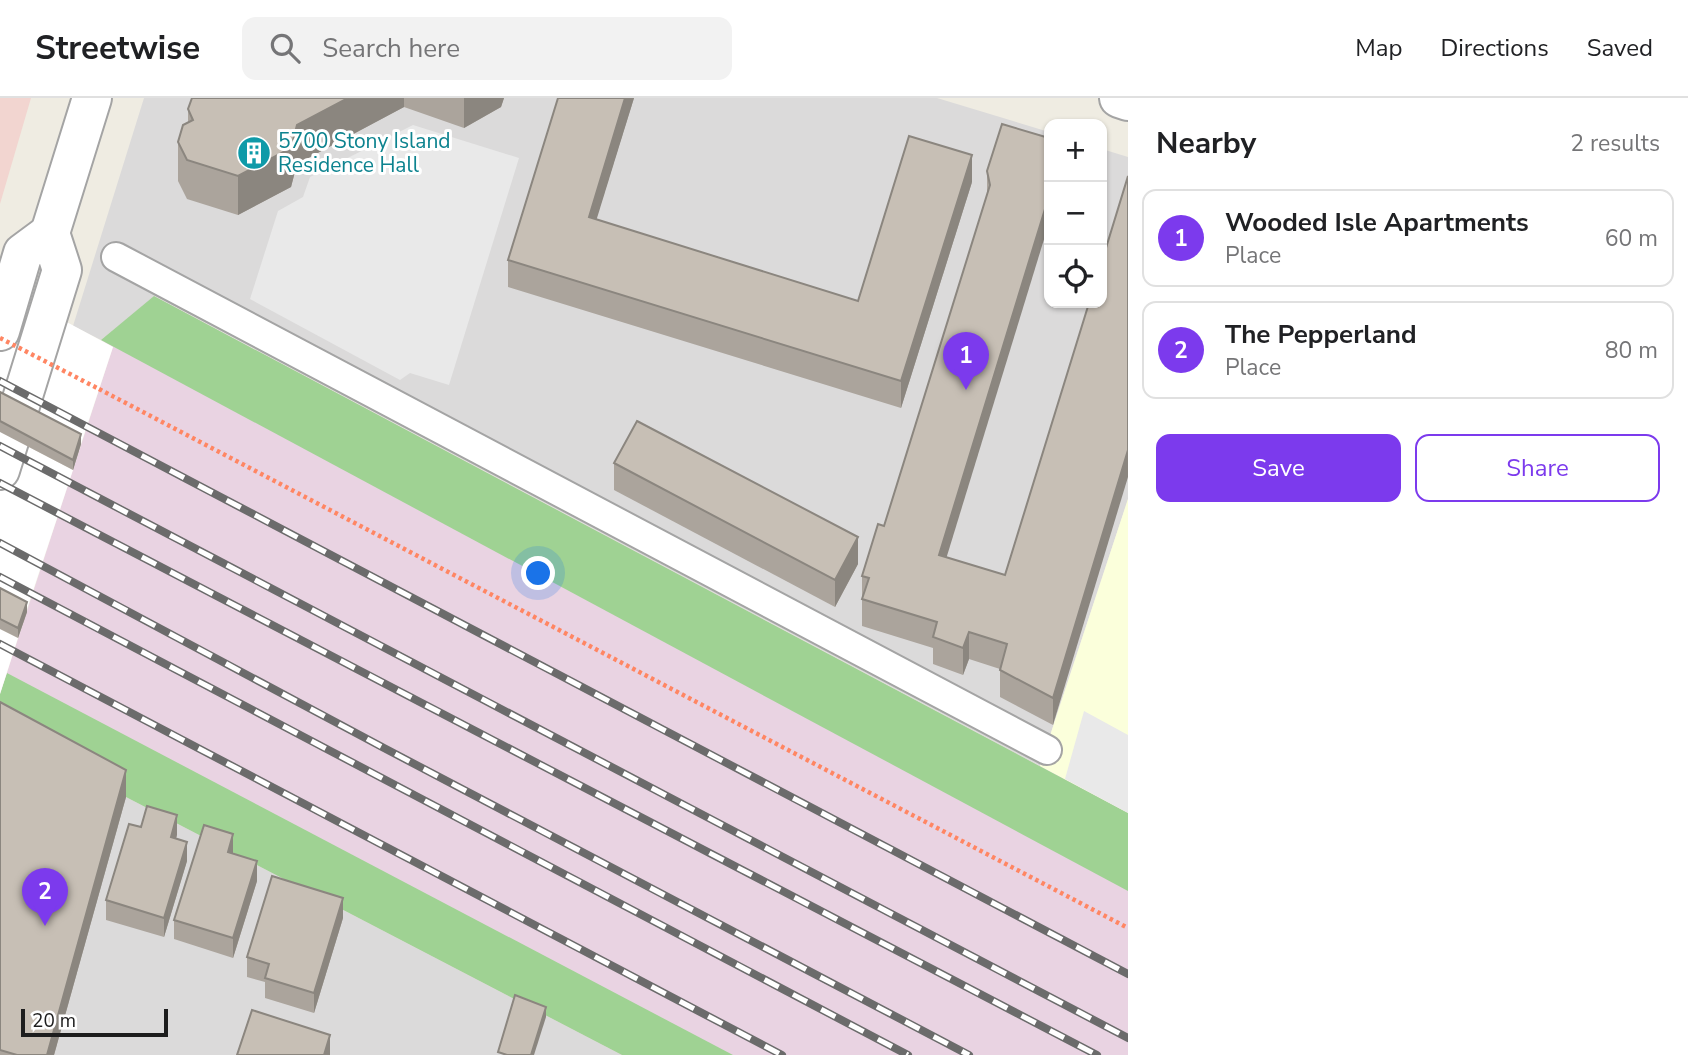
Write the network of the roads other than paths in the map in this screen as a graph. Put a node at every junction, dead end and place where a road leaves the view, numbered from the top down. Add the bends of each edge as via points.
1 (92, 98) edge
2 (1119, 98) edge
3 (1128, 101) edge
4 (50, 233) junction
5 (116, 257) dead end
6 (0, 331) edge
7 (0, 470) edge
8 (1047, 750) dead end

1 - 4 street
2 - 3 street
4 - 6 street via 23,253
4 - 7 street via 62,270
5 - 8 lane

